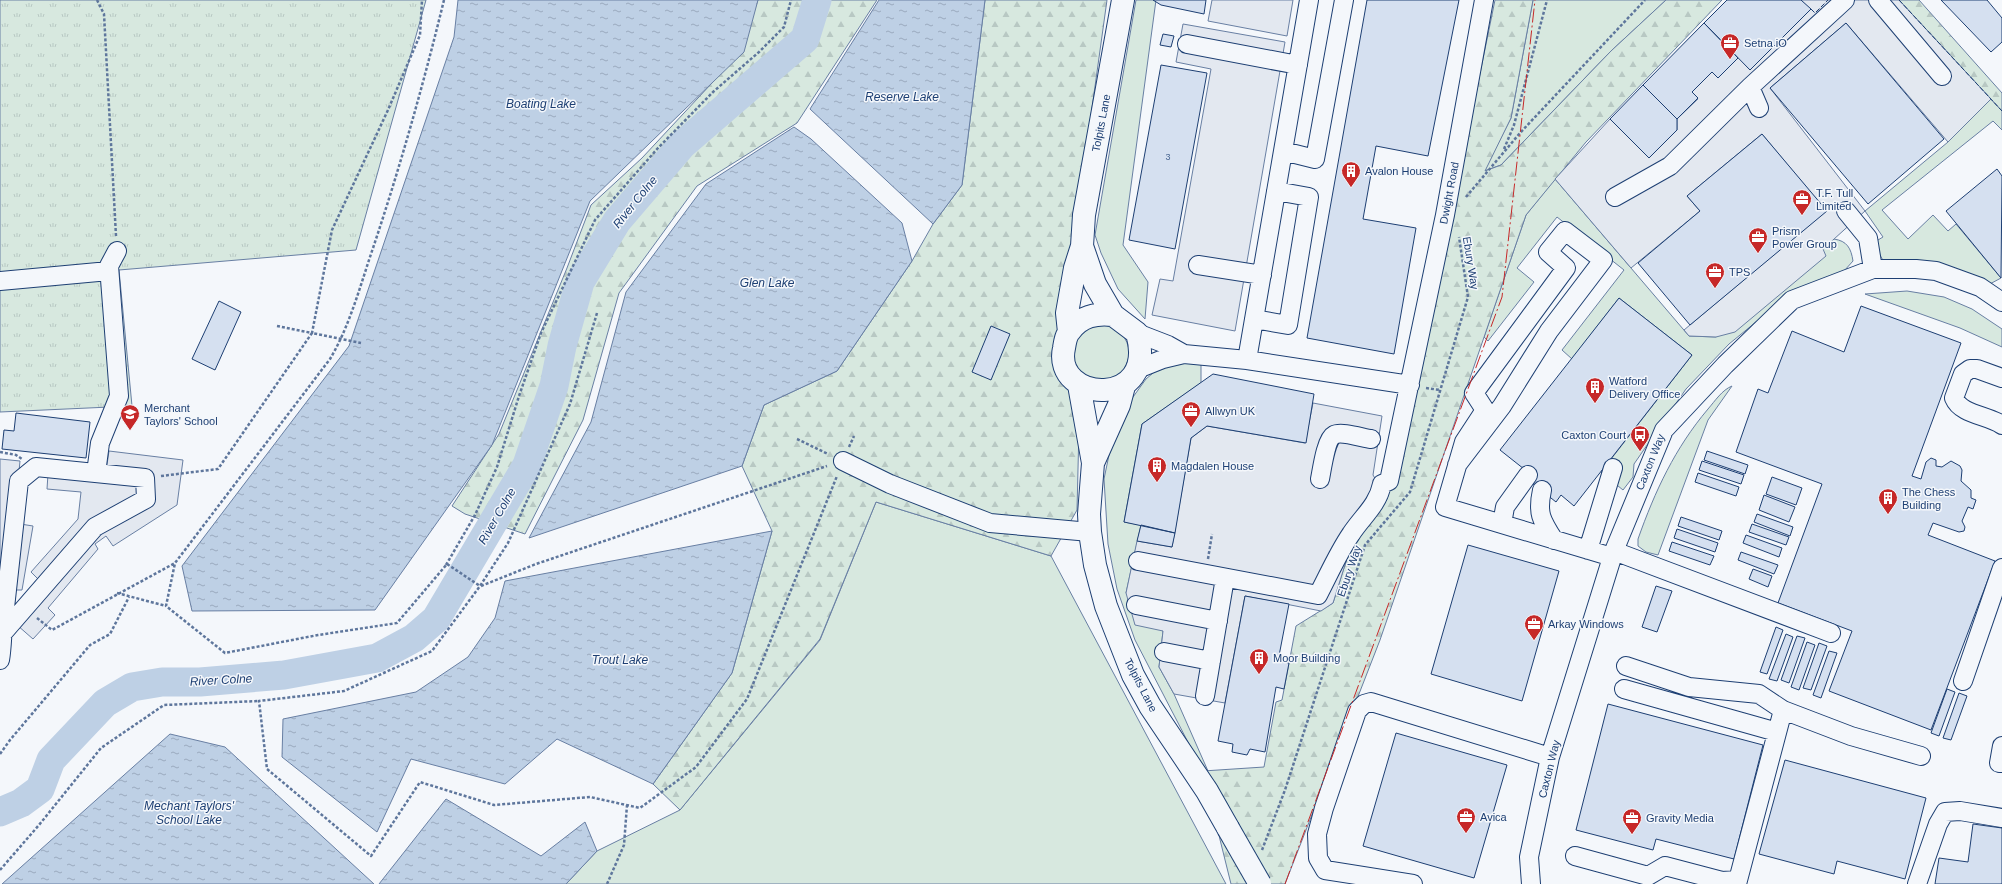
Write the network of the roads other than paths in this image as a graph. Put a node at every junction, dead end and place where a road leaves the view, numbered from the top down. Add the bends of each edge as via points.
1 (1123, 0) edge
2 (1309, 0) edge
3 (1344, 0) edge
4 (1484, 0) edge
5 (1845, 0) edge
6 (1878, 0) edge
7 (1186, 44) dead end
8 (1298, 65) junction
9 (1942, 76) dead end
10 (1750, 88) junction
11 (1759, 108) dead end
12 (1283, 151) junction
13 (1276, 191) junction
14 (1615, 197) dead end
15 (1846, 211) dead end
16 (1082, 246) junction
17 (117, 251) road end
18 (1198, 265) dead end
19 (1873, 269) junction
20 (109, 271) junction
21 (1262, 275) junction
22 (0, 281) edge
23 (2002, 301) edge
24 (1113, 315) junction
25 (1254, 319) junction
26 (1069, 332) junction
27 (1137, 333) junction
28 (1184, 354) junction
29 (1247, 360) junction
30 (1138, 369) junction
31 (2002, 378) edge
32 (1079, 385) junction
33 (1124, 386) junction
34 (1410, 386) junction
35 (2002, 425) edge
36 (1371, 439) dead end
37 (843, 461) road end
38 (1093, 463) junction
39 (1457, 465) junction
40 (1613, 468) dead end
41 (96, 473) junction
42 (1528, 475) dead end
43 (1320, 479) dead end
44 (1542, 490) dead end
45 (1502, 524) junction
46 (1090, 532) junction
47 (1554, 540) junction
48 (1588, 550) junction
49 (1613, 554) junction
50 (1138, 561) dead end
51 (2002, 568) edge
52 (1226, 578) junction
53 (1136, 605) dead end
54 (1218, 621) junction
55 (1831, 634) dead end
56 (1, 645) edge
57 (1164, 652) dead end
58 (1211, 661) junction
59 (1626, 666) dead end
60 (1963, 681) dead end
61 (1624, 689) dead end
62 (1205, 696) dead end
63 (1783, 710) junction
64 (1777, 732) junction
65 (2002, 746) edge
66 (1921, 756) dead end
67 (1550, 757) junction
68 (2002, 763) edge
69 (2002, 818) edge
70 (1575, 856) dead end
71 (1738, 882) edge
72 (1260, 884) edge
73 (1413, 884) edge
74 (1531, 884) edge
75 (1918, 884) edge

1 - 16 main road, Tolpits Lane via 1084,215
2 - 8 street
3 - 12 street via 1314,159
4 - 34 street, Dwight Road
5 - 10 street
6 - 9 street
7 - 8 street
8 - 12 street
10 - 11 street
10 - 14 street via 1670,166
12 - 13 street
13 - 21 street
13 - 25 street via 1309,197 1288,325
15 - 19 street via 1868,238
16 - 24 main road, Tolpits Lane via 1095,284
16 - 26 main road, Tolpits Lane via 1075,268 1067,313
17 - 20 street via 108,266
18 - 21 street
19 - 23 street, Caxton Way via 1936,271 1980,287
19 - 49 street, Caxton Way via 1792,300 1725,365 1664,430
20 - 22 street
20 - 41 street via 119,396 100,442
21 - 25 street
24 - 26 main road via 1090,316 1079,321
24 - 27 main road, Tolpits Lane
25 - 29 street
26 - 32 main road, Tolpits Lane via 1062,356 1065,367
27 - 28 street
27 - 30 main road via 1141,356
28 - 29 street
28 - 30 street
29 - 34 street
30 - 33 main road, Tolpits Lane
31 - 35 street via 1970,369 1963,374 1954,398 1956,404 1962,408
32 - 33 main road via 1094,390
32 - 38 main road, Tolpits Lane
33 - 38 main road, Tolpits Lane via 1120,405
34 - 52 street, Dwight Road via 1389,481 1382,484 1380,496 1350,535 1318,595
36 - 43 street via 1334,434 1329,440
37 - 46 street via 890,484 990,523
38 - 46 main road, Tolpits Lane
39 - 39 street via 1464,442 1485,410 1474,393 1566,268 1548,252 1565,231 1603,260 1549,331 1502,406
39 - 45 street via 1445,507
40 - 48 street
41 - 56 street via 36,467 19,481
41 - 56 street via 145,478 146,498 95,527 25,608
42 - 45 street via 1505,507
44 - 47 street via 1538,506 1545,526
45 - 47 street
46 - 72 main road, Tolpits Lane, bridge via 1095,565 1106,606 1133,675 1150,706 1207,791
47 - 48 street
48 - 49 street
49 - 55 street
49 - 67 street, Caxton Way
50 - 52 street
51 - 60 street
52 - 54 street
53 - 54 street
54 - 58 street
57 - 58 street
58 - 62 street
59 - 63 street via 1689,687 1759,694
61 - 64 street
63 - 64 street
63 - 66 street via 1851,736
64 - 71 street
65 - 68 street via 1999,763
67 - 73 street via 1371,702 1364,704 1357,711 1317,834 1318,858 1325,870
67 - 74 street, Caxton Way via 1529,857
69 - 75 street via 1960,811 1945,812 1938,824
70 - 71 street via 1648,876 1665,866 1722,881

